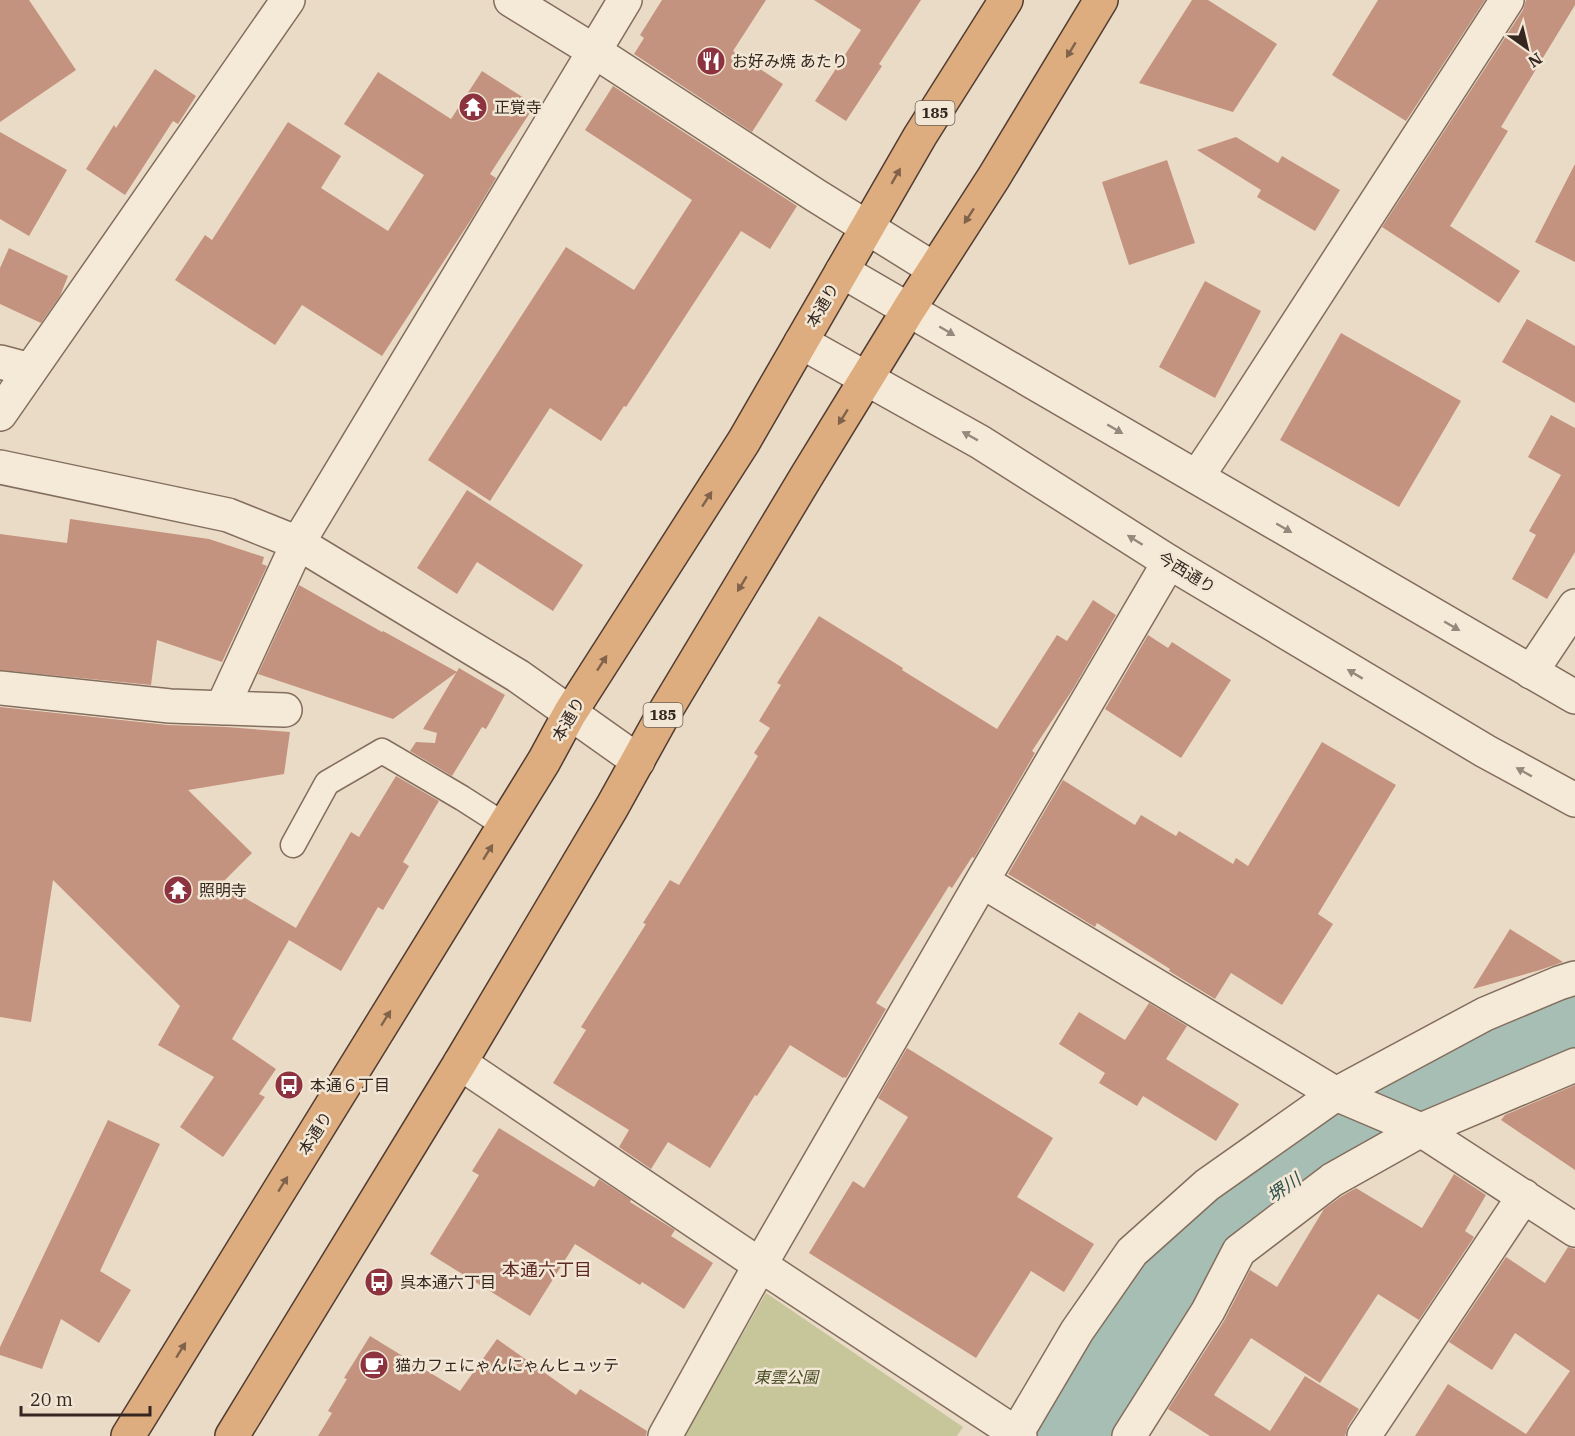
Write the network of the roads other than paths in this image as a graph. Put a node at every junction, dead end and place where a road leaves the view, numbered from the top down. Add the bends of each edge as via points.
1 (288, 0) edge
2 (511, 0) edge
3 (625, 0) edge
4 (1005, 0) edge
5 (1101, 0) edge
6 (1507, 0) edge
7 (594, 51) junction
8 (867, 227) junction
9 (934, 269) junction
10 (842, 270) junction
11 (909, 309) junction
12 (801, 342) junction
13 (15, 366) edge
14 (867, 378) junction
15 (0, 414) edge
16 (0, 467) edge
17 (1197, 477) junction
18 (298, 543) junction
19 (1169, 562) junction
20 (1575, 606) edge
21 (1532, 672) junction
22 (0, 688) edge
23 (1575, 697) edge
24 (222, 708) junction
25 (285, 710) dead end
26 (570, 713) junction
27 (638, 761) junction
28 (1575, 800) edge
29 (504, 825) junction
30 (293, 845) dead end
31 (982, 881) junction
32 (1575, 978) edge
33 (460, 1063) junction
34 (1575, 1065) edge
35 (1340, 1095) junction
36 (1410, 1125) junction
37 (1524, 1196) junction
38 (1575, 1230) edge
39 (760, 1265) junction
40 (1017, 1435) edge
41 (128, 1436) edge
42 (232, 1436) edge
43 (665, 1436) edge
44 (1129, 1436) edge
45 (1364, 1436) edge

1 - 13 street
2 - 7 street
3 - 7 street
8 -> 4 highway, 本通り / 185
5 -> 9 highway, 185
6 - 17 street
7 - 8 street
7 - 18 street
8 - 9 street
8 - 10 highway, 本通り / 185
9 - 11 highway, 185
10 - 11 street
10 - 12 highway, 本通り / 185
11 - 14 highway, 185
11 -> 17 street
12 - 14 street, 今西通り
26 -> 12 highway, 本通り / 185 via 744,441
13 - 15 street
19 -> 14 street, 今西通り via 980,442
14 -> 27 highway, 185
16 - 18 street via 228,515
17 -> 21 street
18 - 24 street
18 - 26 street via 518,676
28 -> 19 street, 今西通り via 1485,751
19 - 31 street
20 - 21 street
21 - 23 street
22 - 24 street
24 - 25 street
26 - 27 street
26 - 29 highway, 本通り / 185
27 - 33 highway, 185
29 - 30 lane via 382,751 327,783
41 -> 29 highway, 本通り / 185
31 - 35 street
31 - 39 street
32 - 35 street via 1485,1014
33 - 39 street
33 - 42 highway, 185
34 - 36 street
35 - 36 street
35 - 40 street via 1207,1185 1132,1252 1077,1331
36 - 37 street
36 - 44 street via 1239,1251 1208,1311
37 - 38 street
37 - 45 street
39 - 40 street
39 - 43 street

